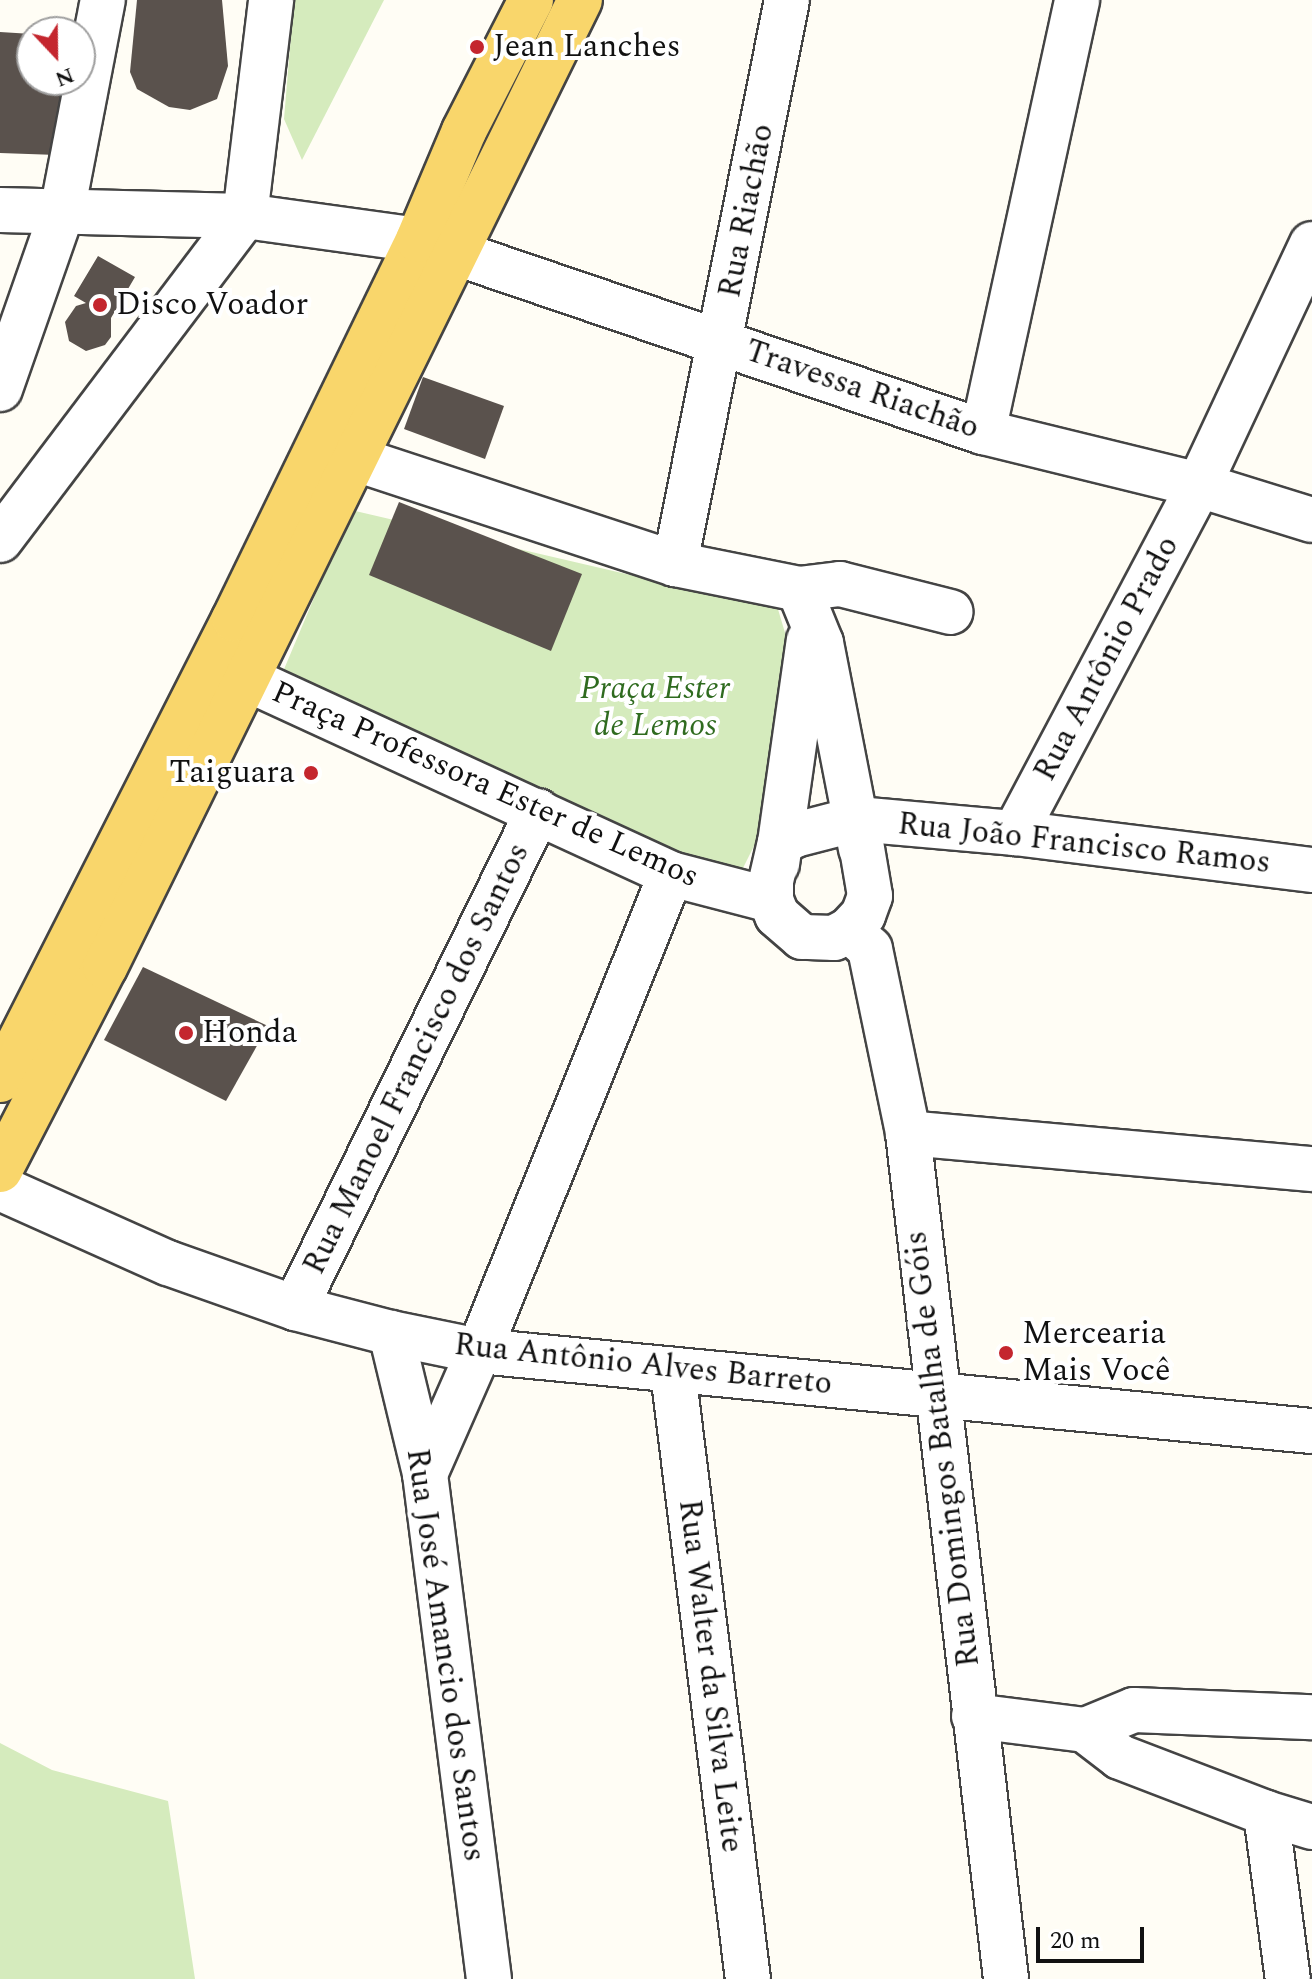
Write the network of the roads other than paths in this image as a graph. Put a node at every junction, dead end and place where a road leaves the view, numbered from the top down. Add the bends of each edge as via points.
1 (103, 0) edge
2 (271, 0) edge
3 (531, 0) edge
4 (580, 0) edge
5 (787, 0) edge
6 (1077, 0) edge
7 (0, 210) edge
8 (62, 212) junction
9 (245, 216) junction
10 (1312, 244) edge
11 (437, 246) junction
12 (721, 342) junction
13 (0, 389) edge
14 (983, 432) junction
15 (353, 458) junction
16 (1199, 485) junction
17 (1312, 520) edge
18 (4, 528) edge
19 (675, 564) junction
20 (805, 605) junction
21 (951, 612) dead end
22 (247, 679) junction
23 (538, 811) junction
24 (857, 819) junction
25 (1015, 833) junction
26 (776, 869) junction
27 (1312, 870) edge
28 (671, 874) junction
29 (849, 930) junction
30 (0, 1080) edge
31 (908, 1133) junction
32 (1312, 1169) edge
33 (0, 1170) edge
34 (0, 1188) edge
35 (295, 1308) junction
36 (391, 1333) junction
37 (479, 1351) junction
38 (673, 1372) junction
39 (936, 1394) junction
40 (1312, 1431) edge
41 (425, 1474) junction
42 (974, 1716) junction
43 (1312, 1717) edge
44 (1085, 1730) junction
45 (1266, 1813) junction
46 (1312, 1827) edge
47 (489, 1979) edge
48 (748, 1979) edge
49 (1006, 1979) edge
50 (1288, 1979) edge

1 - 8 street
2 - 9 street
3 - 11 main road via 464,131
4 - 11 main road
5 - 12 street, Rua Riachão
6 - 14 street
7 - 8 street, Travessa Riachão
8 - 9 street, Travessa Riachão
8 - 13 street
9 - 11 street, Travessa Riachão
9 - 18 street
10 - 16 street, Rua Antônio Prado
11 - 12 street, Travessa Riachão
11 - 15 main road
11 - 30 main road via 241,605
12 - 14 street, Travessa Riachão
12 - 19 street, Rua Riachão
14 - 16 street, Travessa Riachão
15 - 19 street
15 - 22 main road
16 - 17 street, Travessa Riachão
16 - 25 street, Rua Antônio Prado
19 - 20 street
20 - 21 street via 840,584
20 - 24 street via 821,643
20 - 26 street
22 - 23 street, Praça Professora Ester de Lemos
22 - 33 main road
23 - 28 street, Praça Professora Ester de Lemos
23 - 35 street, Rua Manoel Francisco dos Santos
24 - 25 street, Rua João Francisco Ramos
24 - 26 street via 795,835
24 - 29 street via 870,896 863,915
25 - 27 street, Rua João Francisco Ramos
26 - 28 street, Praça Professora Ester de Lemos
26 - 29 street via 777,915 802,937 834,938
28 - 37 street
29 - 31 street, Rua Domingos Batalha de Góis via 870,949
31 - 32 street
31 - 39 street, Rua Domingos Batalha de Góis
34 - 35 street, Rua Antônio Alves Barreto via 168,1263
35 - 36 street, Rua Antônio Alves Barreto
36 - 37 street, Rua Antônio Alves Barreto
36 - 41 street, Rua José Amancio dos Santos
37 - 38 street, Rua Antônio Alves Barreto
37 - 41 street
38 - 39 street, Rua Antônio Alves Barreto
38 - 48 street, Rua Walter da Silva Leite
39 - 40 street, Rua Antônio Alves Barreto
39 - 42 street, Rua Domingos Batalha de Góis
41 - 47 street, Rua José Amancio dos Santos
42 - 44 street
42 - 49 street, Rua Domingos Batalha de Góis
43 - 44 street via 1134,1710
44 - 45 street via 1120,1757
45 - 46 street
45 - 50 street

